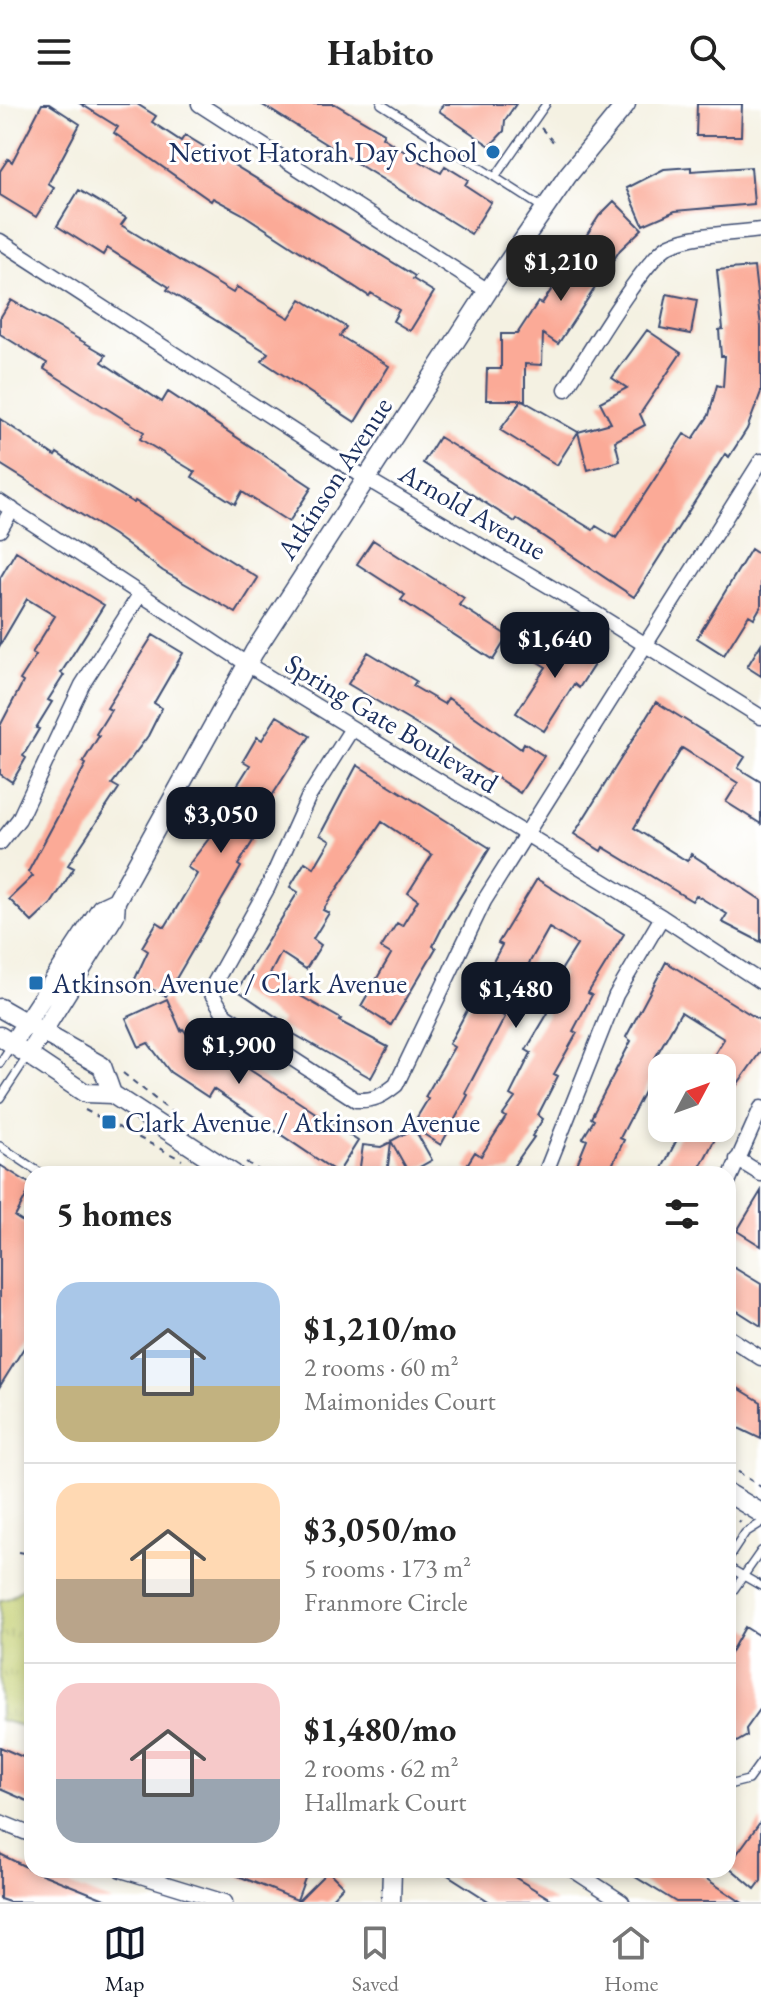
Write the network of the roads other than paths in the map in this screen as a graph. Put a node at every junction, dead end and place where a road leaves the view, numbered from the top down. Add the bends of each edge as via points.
1 (199, 104) edge
2 (381, 104) edge
3 (546, 104) edge
4 (626, 104) edge
5 (495, 177) junction
6 (544, 209) junction
7 (761, 230) edge
8 (0, 241) edge
9 (488, 291) junction
10 (566, 389) dead end
11 (761, 461) edge
12 (367, 479) junction
13 (6, 506) edge
14 (0, 530) edge
15 (139, 596) junction
16 (646, 645) junction
17 (247, 664) junction
18 (761, 717) edge
19 (351, 730) junction
20 (528, 836) junction
21 (0, 843) edge
22 (662, 917) junction
23 (761, 982) edge
24 (0, 1008) edge
25 (36, 1027) junction
26 (6, 1040) edge
27 (28, 1055) junction
28 (0, 1063) edge
29 (112, 1094) junction
30 (0, 1098) edge
31 (761, 1108) edge
32 (0, 1146) edge
33 (737, 1159) junction
34 (30, 1166) edge
35 (238, 1166) edge
36 (548, 1166) edge
37 (734, 1166) edge
38 (761, 1174) edge
39 (736, 1342) edge
40 (761, 1358) edge
41 (736, 1498) edge
42 (761, 1513) edge
43 (761, 1523) edge
44 (736, 1547) edge
45 (761, 1551) edge
46 (736, 1572) edge
47 (744, 1576) junction
48 (761, 1586) edge
49 (736, 1587) edge
50 (761, 1762) edge
51 (736, 1783) edge
52 (0, 1822) edge
53 (24, 1832) edge
54 (147, 1878) edge
55 (392, 1878) edge
56 (585, 1878) edge
57 (225, 1902) edge
58 (391, 1902) edge
59 (622, 1902) edge

1 - 9 street
2 - 5 lane
3 - 5 lane
4 - 6 street, Atkinson Avenue
5 - 6 lane
6 - 9 street, Atkinson Avenue
7 - 10 street via 681,241 661,251
8 - 12 street, Arnold Avenue
9 - 12 street, Atkinson Avenue
11 - 16 street
12 - 16 street, Arnold Avenue
12 - 17 street, Atkinson Avenue
13 - 14 street
13 - 15 street, Spring Gate Boulevard
15 - 17 street, Spring Gate Boulevard
15 - 21 street via 82,685 19,819
16 - 18 street, Arnold Avenue
16 - 20 street
17 - 19 street, Spring Gate Boulevard
17 - 25 street, Atkinson Avenue via 116,901 101,908
19 - 20 street, Spring Gate Boulevard
19 - 20 street via 308,798 268,887 210,991 225,1015 356,1100 380,1098 396,1085 475,916
20 - 22 street, Spring Gate Boulevard
22 - 23 street, Spring Gate Boulevard
22 - 36 street via 616,995
24 - 25 street
25 - 26 street, Atkinson Avenue
25 - 27 street, Atkinson Avenue
25 - 29 street via 102,1066
26 - 27 street
26 - 28 lane
27 - 29 street via 85,1093
27 - 30 lane
29 - 35 street
31 - 33 street
32 - 34 lane
33 - 37 street
33 - 38 street
39 - 40 street
41 - 42 street
43 - 44 lane
45 - 47 lane
46 - 47 lane
47 - 48 lane
47 - 49 lane
50 - 51 lane via 748,1780
52 - 53 street
54 - 57 street
55 - 58 street
56 - 59 street

